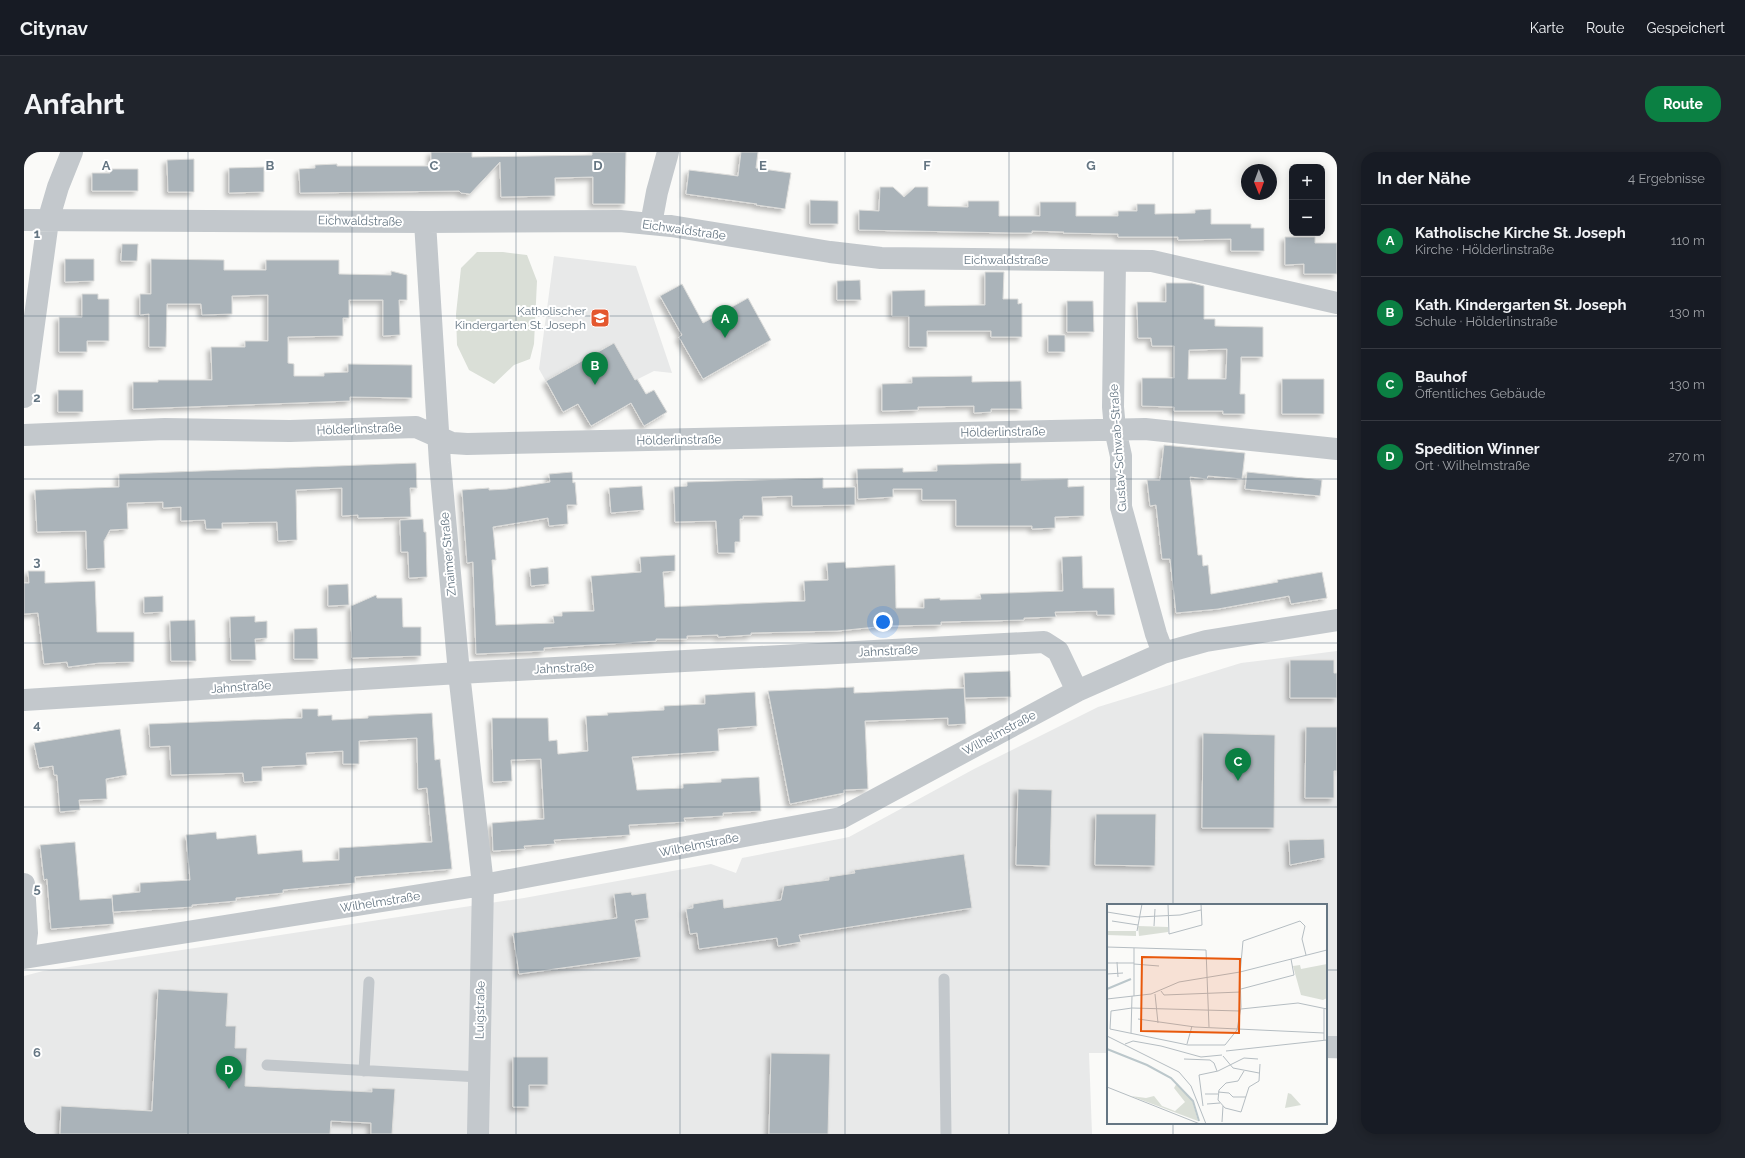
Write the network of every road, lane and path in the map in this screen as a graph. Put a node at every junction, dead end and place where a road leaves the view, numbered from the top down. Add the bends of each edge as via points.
1 (72, 152) edge
2 (668, 152) edge
3 (24, 220) edge
4 (48, 221) junction
5 (425, 222) junction
6 (651, 224) junction
7 (1115, 261) junction
8 (1337, 303) edge
9 (24, 397) edge
10 (1115, 429) junction
11 (24, 435) edge
12 (440, 437) junction
13 (1337, 449) edge
14 (1337, 620) edge
15 (1163, 653) junction
16 (459, 673) junction
17 (1077, 691) junction
18 (24, 700) edge
19 (24, 884) edge
20 (483, 885) junction
21 (24, 958) edge
22 (944, 979) dead end
23 (369, 982) dead end
24 (267, 1065) dead end
25 (364, 1071) junction
26 (479, 1077) junction
27 (478, 1134) edge
28 (946, 1134) edge

1 - 4 street
2 - 6 street
3 - 4 street, Eichwaldstraße
4 - 5 street, Eichwaldstraße
4 - 9 street
5 - 6 street, Eichwaldstraße via 620,221
5 - 12 street, Znaimer Straße
6 - 7 street, Eichwaldstraße via 881,258
7 - 8 street, Eichwaldstraße via 1152,261
7 - 10 street, Gustav-Schwab-Straße
10 - 12 street, Hölderlinstraße via 466,444 452,443
10 - 13 street, Hölderlinstraße via 1145,429
10 - 15 street, Gustav-Schwab-Straße via 1121,456 1121,507
11 - 12 street, Hölderlinstraße via 165,429 290,431 416,427
12 - 16 street, Znaimer Straße via 440,463
14 - 15 street, Wilhelmstraße via 1206,641
15 - 17 street, Wilhelmstraße
16 - 17 street, Jahnstraße via 1044,642 1058,650
16 - 18 street, Jahnstraße
16 - 20 street, Znaimer Straße
17 - 20 street, Wilhelmstraße via 841,818
19 - 21 street via 27,933
20 - 21 street, Wilhelmstraße
20 - 26 street, Luigstraße
22 - 28 lane
23 - 25 lane
24 - 25 lane
25 - 26 lane
26 - 27 street, Luigstraße

